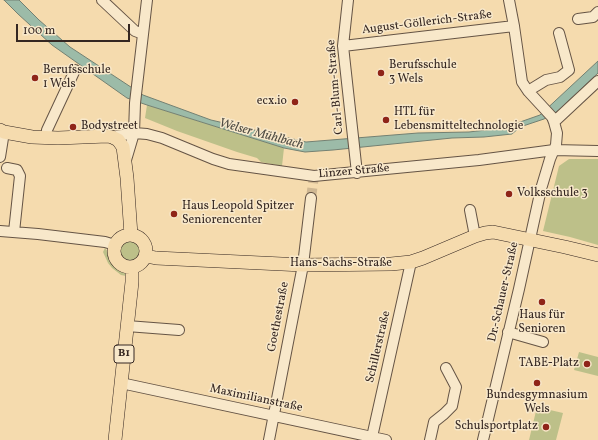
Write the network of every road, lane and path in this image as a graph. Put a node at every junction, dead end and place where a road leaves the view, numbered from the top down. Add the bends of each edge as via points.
1 (102, 0) edge
2 (147, 0) edge
3 (348, 0) edge
4 (508, 0) edge
5 (598, 12) edge
6 (578, 19) dead end
7 (514, 26) junction
8 (559, 33) dead end
9 (143, 34) junction
10 (343, 46) junction
11 (75, 70) dead end
12 (598, 80) edge
13 (528, 91) junction
14 (553, 120) junction
15 (2, 131) edge
16 (134, 133) junction
17 (112, 136) junction
18 (46, 138) junction
19 (554, 150) junction
20 (598, 152) edge
21 (0, 157) edge
22 (125, 165) junction
23 (7, 168) dead end
24 (357, 173) junction
25 (311, 198) tunnel mouth
26 (470, 210) dead end
27 (0, 231) edge
28 (14, 232) junction
29 (131, 235) junction
30 (476, 236) junction
31 (530, 240) junction
32 (115, 245) junction
33 (598, 255) edge
34 (146, 256) junction
35 (411, 262) junction
36 (302, 265) junction
37 (132, 267) junction
38 (127, 326) junction
39 (179, 330) dead end
40 (508, 332) junction
41 (543, 342) dead end
42 (446, 368) dead end
43 (121, 383) junction
44 (274, 416) junction
45 (372, 437) junction
46 (115, 440) edge
47 (269, 440) edge
48 (386, 440) edge
49 (430, 440) edge
50 (483, 440) edge

1 - 9 street via 135,31
2 - 9 street
3 - 10 street, Carl-Blum-Straße
4 - 7 street
5 - 6 street via 593,17
7 - 10 street, August-Göllerich-Straße
7 - 13 street via 522,82
8 - 13 street via 569,70 560,77 546,80
9 - 16 street
10 - 24 street, Carl-Blum-Straße
11 - 18 street via 47,130
12 - 14 street
13 - 14 street
14 - 19 street, Dr.-Schauer-Straße via 557,133
15 - 18 main road, Linzer Straße
15 - 21 street
16 - 17 street, Linzer Straße
16 - 22 street
16 - 24 street, Linzer Straße via 162,138 229,164 314,176
17 - 18 main road, Linzer Straße
17 - 22 main road via 123,147
19 - 20 street, Linzer Straße
19 - 24 street, Linzer Straße
19 - 31 street, Dr.-Schauer-Straße via 541,189
22 - 29 main road
23 - 28 street via 17,170 20,176
25 - 36 street, Goethestraße
26 - 30 street
27 - 28 street
28 - 32 street
29 - 32 main road via 121,237
29 - 34 main road via 145,245
30 - 31 main road, Hans-Sachs-Straße via 493,232
30 - 35 main road, Hans-Sachs-Straße
31 - 33 main road, Hans-Sachs-Straße
31 - 40 street, Dr.-Schauer-Straße
32 - 37 main road via 116,260 123,266
34 - 36 main road, Hans-Sachs-Straße
34 - 37 main road via 141,264
35 - 36 main road, Hans-Sachs-Straße
35 - 45 street, Schillerstraße
36 - 44 street, Goethestraße
37 - 38 main road, B1
38 - 39 street
38 - 43 main road, B1
40 - 41 street
40 - 50 street, Dr.-Schauer-Straße
42 - 49 street via 456,387 452,406 434,422
43 - 44 street, Maximilianstraße
43 - 46 main road, B1
44 - 45 street, Maximilianstraße
44 - 47 street, Goethestraße
45 - 48 street, Maximilianstraße

